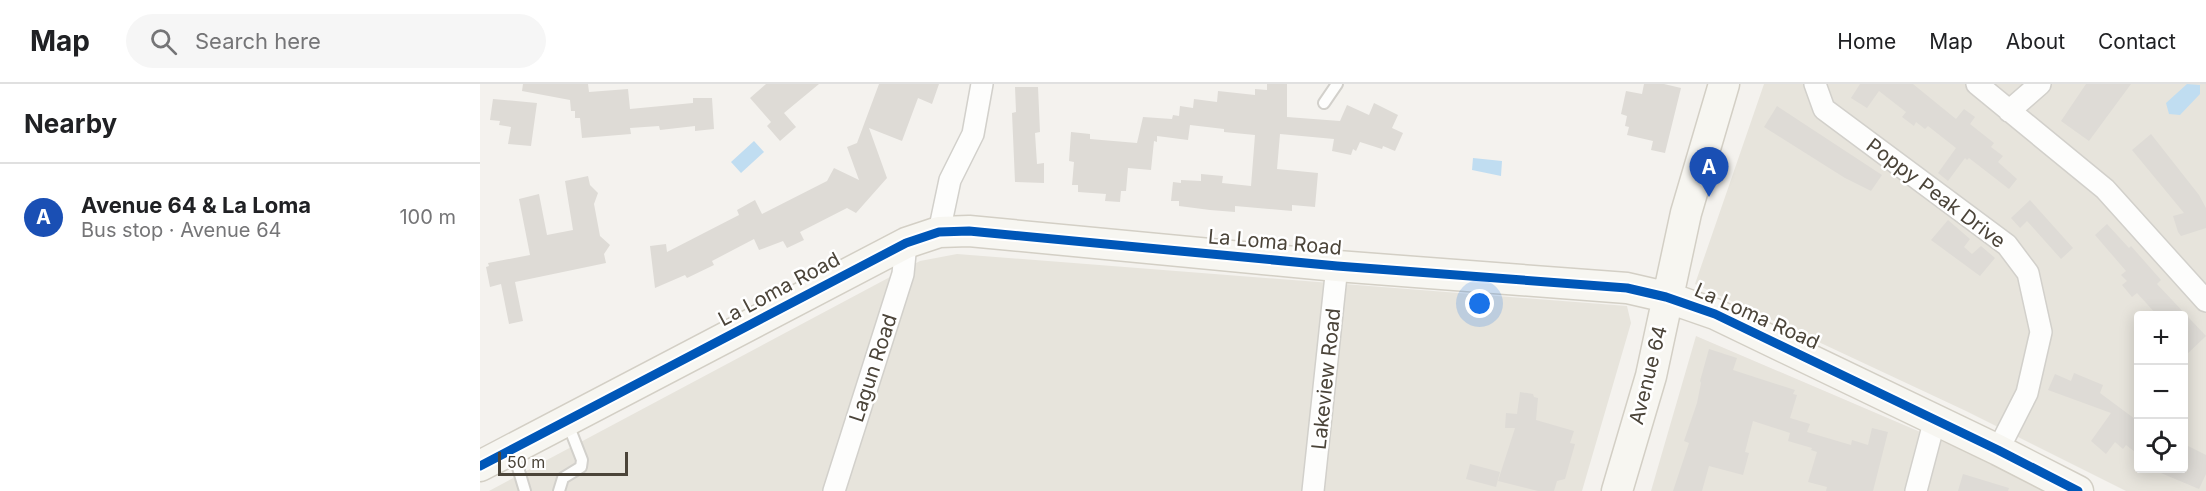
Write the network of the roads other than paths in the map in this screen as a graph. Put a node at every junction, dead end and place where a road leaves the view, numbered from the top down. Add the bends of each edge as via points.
1 (982, 84) edge
2 (1337, 84) edge
3 (1724, 84) edge
4 (1815, 84) edge
5 (1977, 84) edge
6 (2040, 84) edge
7 (1324, 104) dead end
8 (2009, 111) junction
9 (939, 232) junction
10 (906, 243) junction
11 (1337, 266) junction
12 (1666, 297) junction
13 (2206, 301) edge
14 (1935, 419) junction
15 (567, 420) junction
16 (512, 449) junction
17 (1998, 450) junction
18 (480, 466) edge
19 (525, 491) edge
20 (559, 491) edge
21 (834, 491) edge
22 (1313, 491) edge
23 (1617, 491) edge
24 (1916, 491) edge
25 (2078, 491) edge

1 - 9 street via 975,127 950,180
2 - 7 lane
3 - 12 street, Avenue 64
4 - 17 street, Poppy Peak Drive via 1824,109 2007,245 2028,273 2041,332 2027,393
5 - 8 street
6 - 8 street
8 - 13 street via 2105,189
9 - 10 street, La Loma Road
9 - 11 street, La Loma Road via 969,231
10 - 15 street, La Loma Road
10 - 21 street, Lagun Road via 903,274
11 - 12 street, La Loma Road via 1627,288
11 - 22 street, Lakeview Road
12 - 14 street, La Loma Road via 1715,314
12 - 23 street, Avenue 64 via 1651,376
14 - 17 street, La Loma Road
14 - 24 street
15 - 16 street, La Loma Road
15 - 20 lane via 582,460 581,467 562,478
16 - 18 street, La Loma Road
16 - 19 lane
17 - 25 street, La Loma Road

